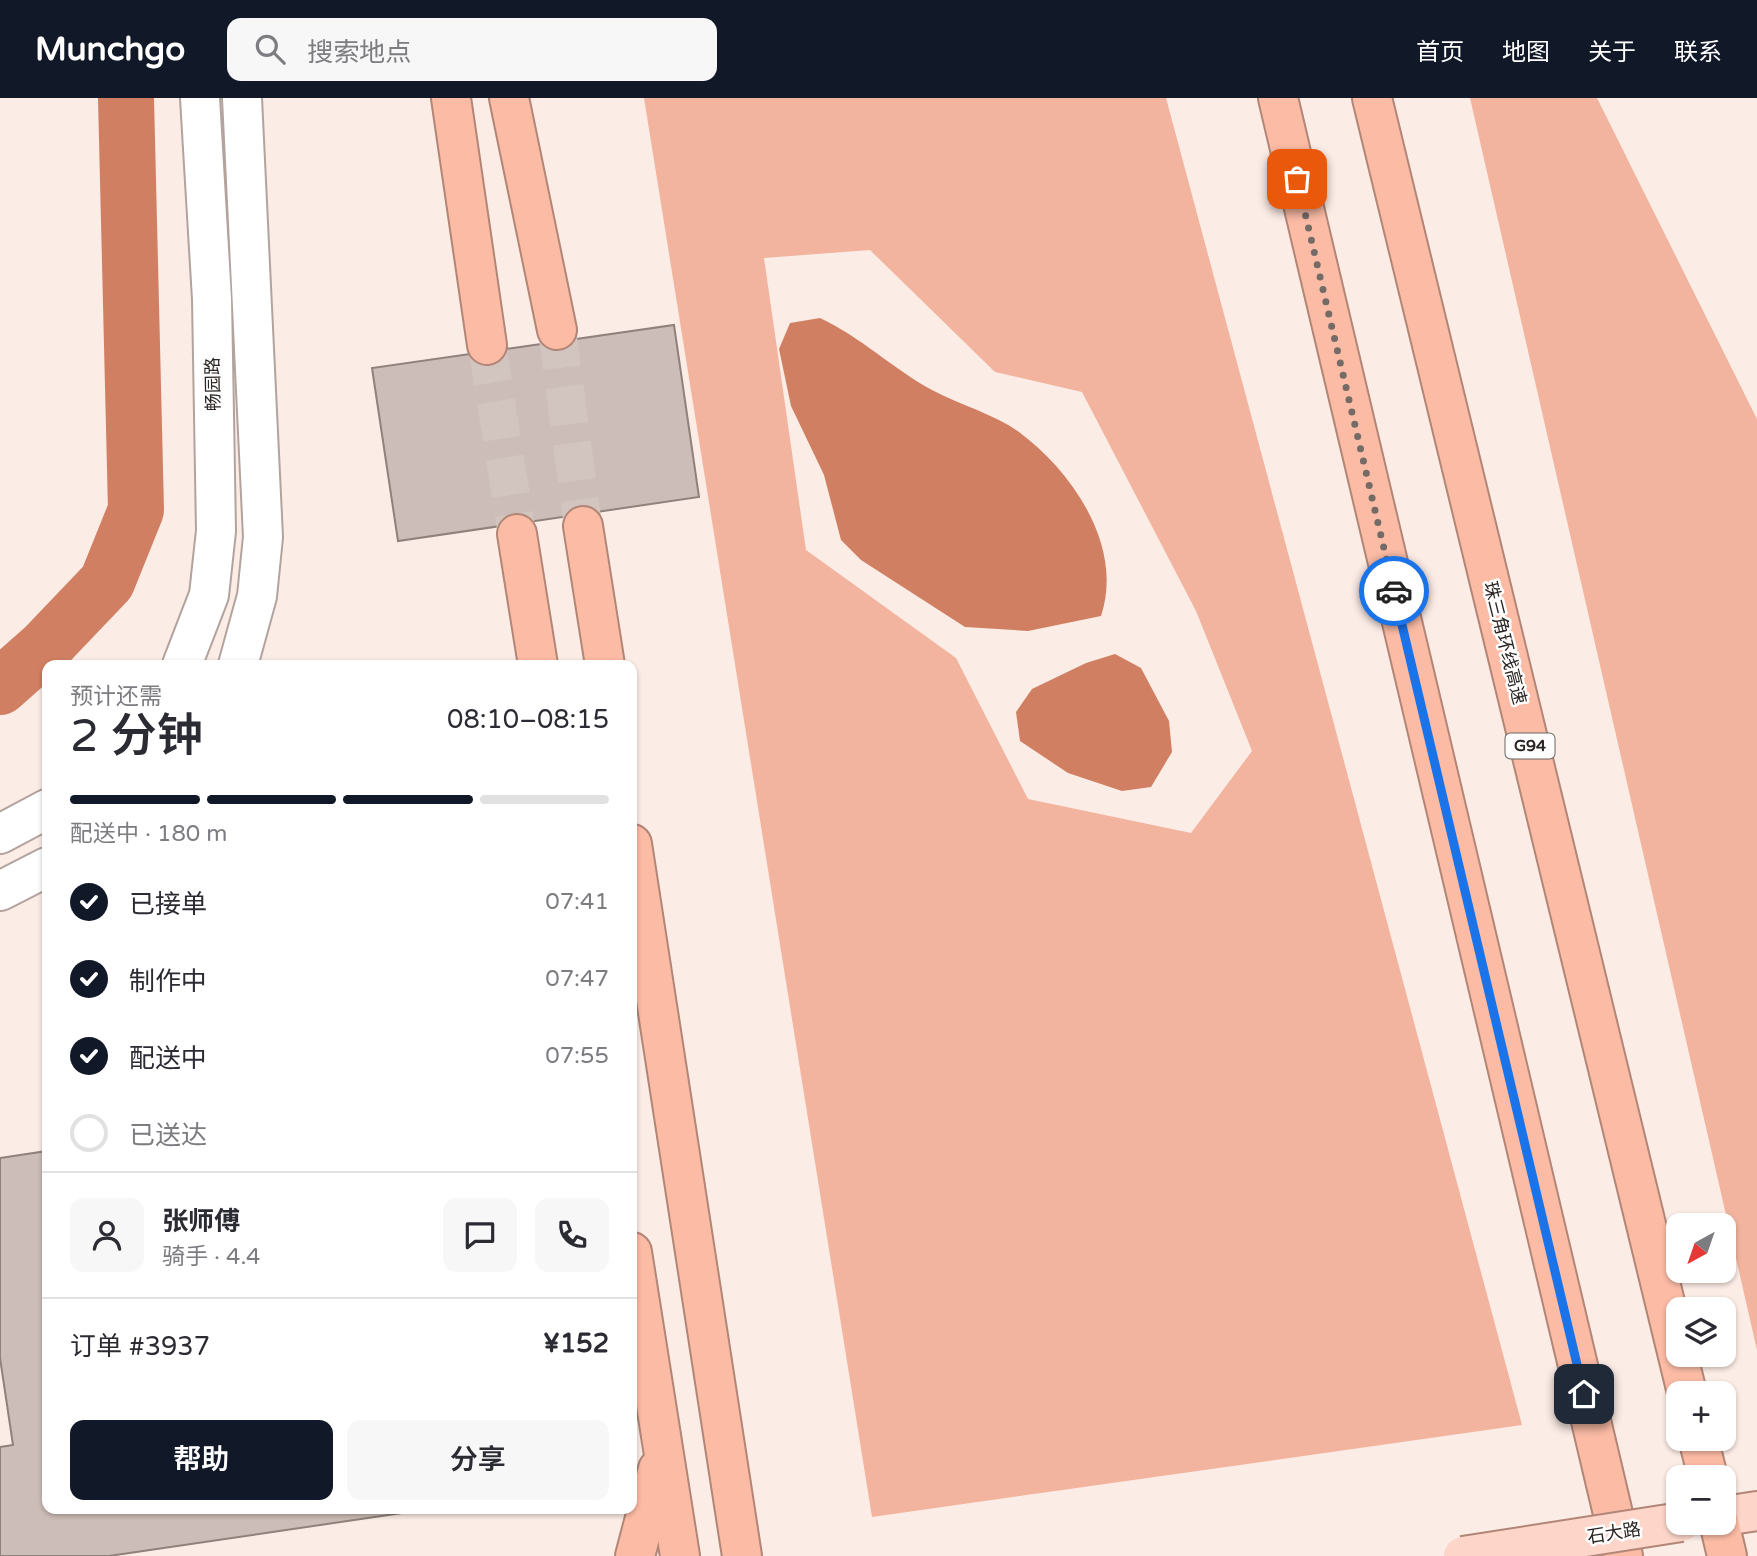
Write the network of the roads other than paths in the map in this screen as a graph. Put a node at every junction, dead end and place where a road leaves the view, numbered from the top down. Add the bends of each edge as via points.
1 (200, 98) edge
2 (242, 98) edge
3 (451, 98) edge
4 (509, 98) edge
5 (1278, 98) edge
6 (1372, 98) edge
7 (556, 330) tunnel mouth
8 (487, 345) tunnel mouth
9 (583, 526) tunnel mouth
10 (517, 534) tunnel mouth
11 (184, 660) edge
12 (239, 660) edge
13 (537, 660) edge
14 (603, 660) edge
15 (42, 812) edge
16 (0, 834) edge
17 (42, 870) edge
18 (637, 876) edge
19 (0, 891) edge
20 (637, 1283) edge
21 (1684, 1381) edge
22 (663, 1446) junction
23 (1757, 1511) edge
24 (1736, 1514) edge
25 (1666, 1524) edge
26 (1722, 1535) edge
27 (635, 1556) edge
28 (680, 1556) edge
29 (742, 1556) edge
30 (1463, 1556) edge
31 (1623, 1556) edge
32 (1727, 1556) edge

1 - 11 main road, 畅园路 via 212,299 216,531 209,595
2 - 12 main road via 263,537 257,596
3 - 8 highway
4 - 7 highway
5 - 31 highway
6 - 21 highway, 珠三角环线高速 / G94
9 - 14 highway
10 - 13 highway
15 - 16 main road
17 - 19 main road
18 - 29 highway
20 - 22 highway
22 - 27 highway
22 - 28 highway
23 - 24 main road
25 - 30 main road, 石大路, bridge
26 - 32 highway

